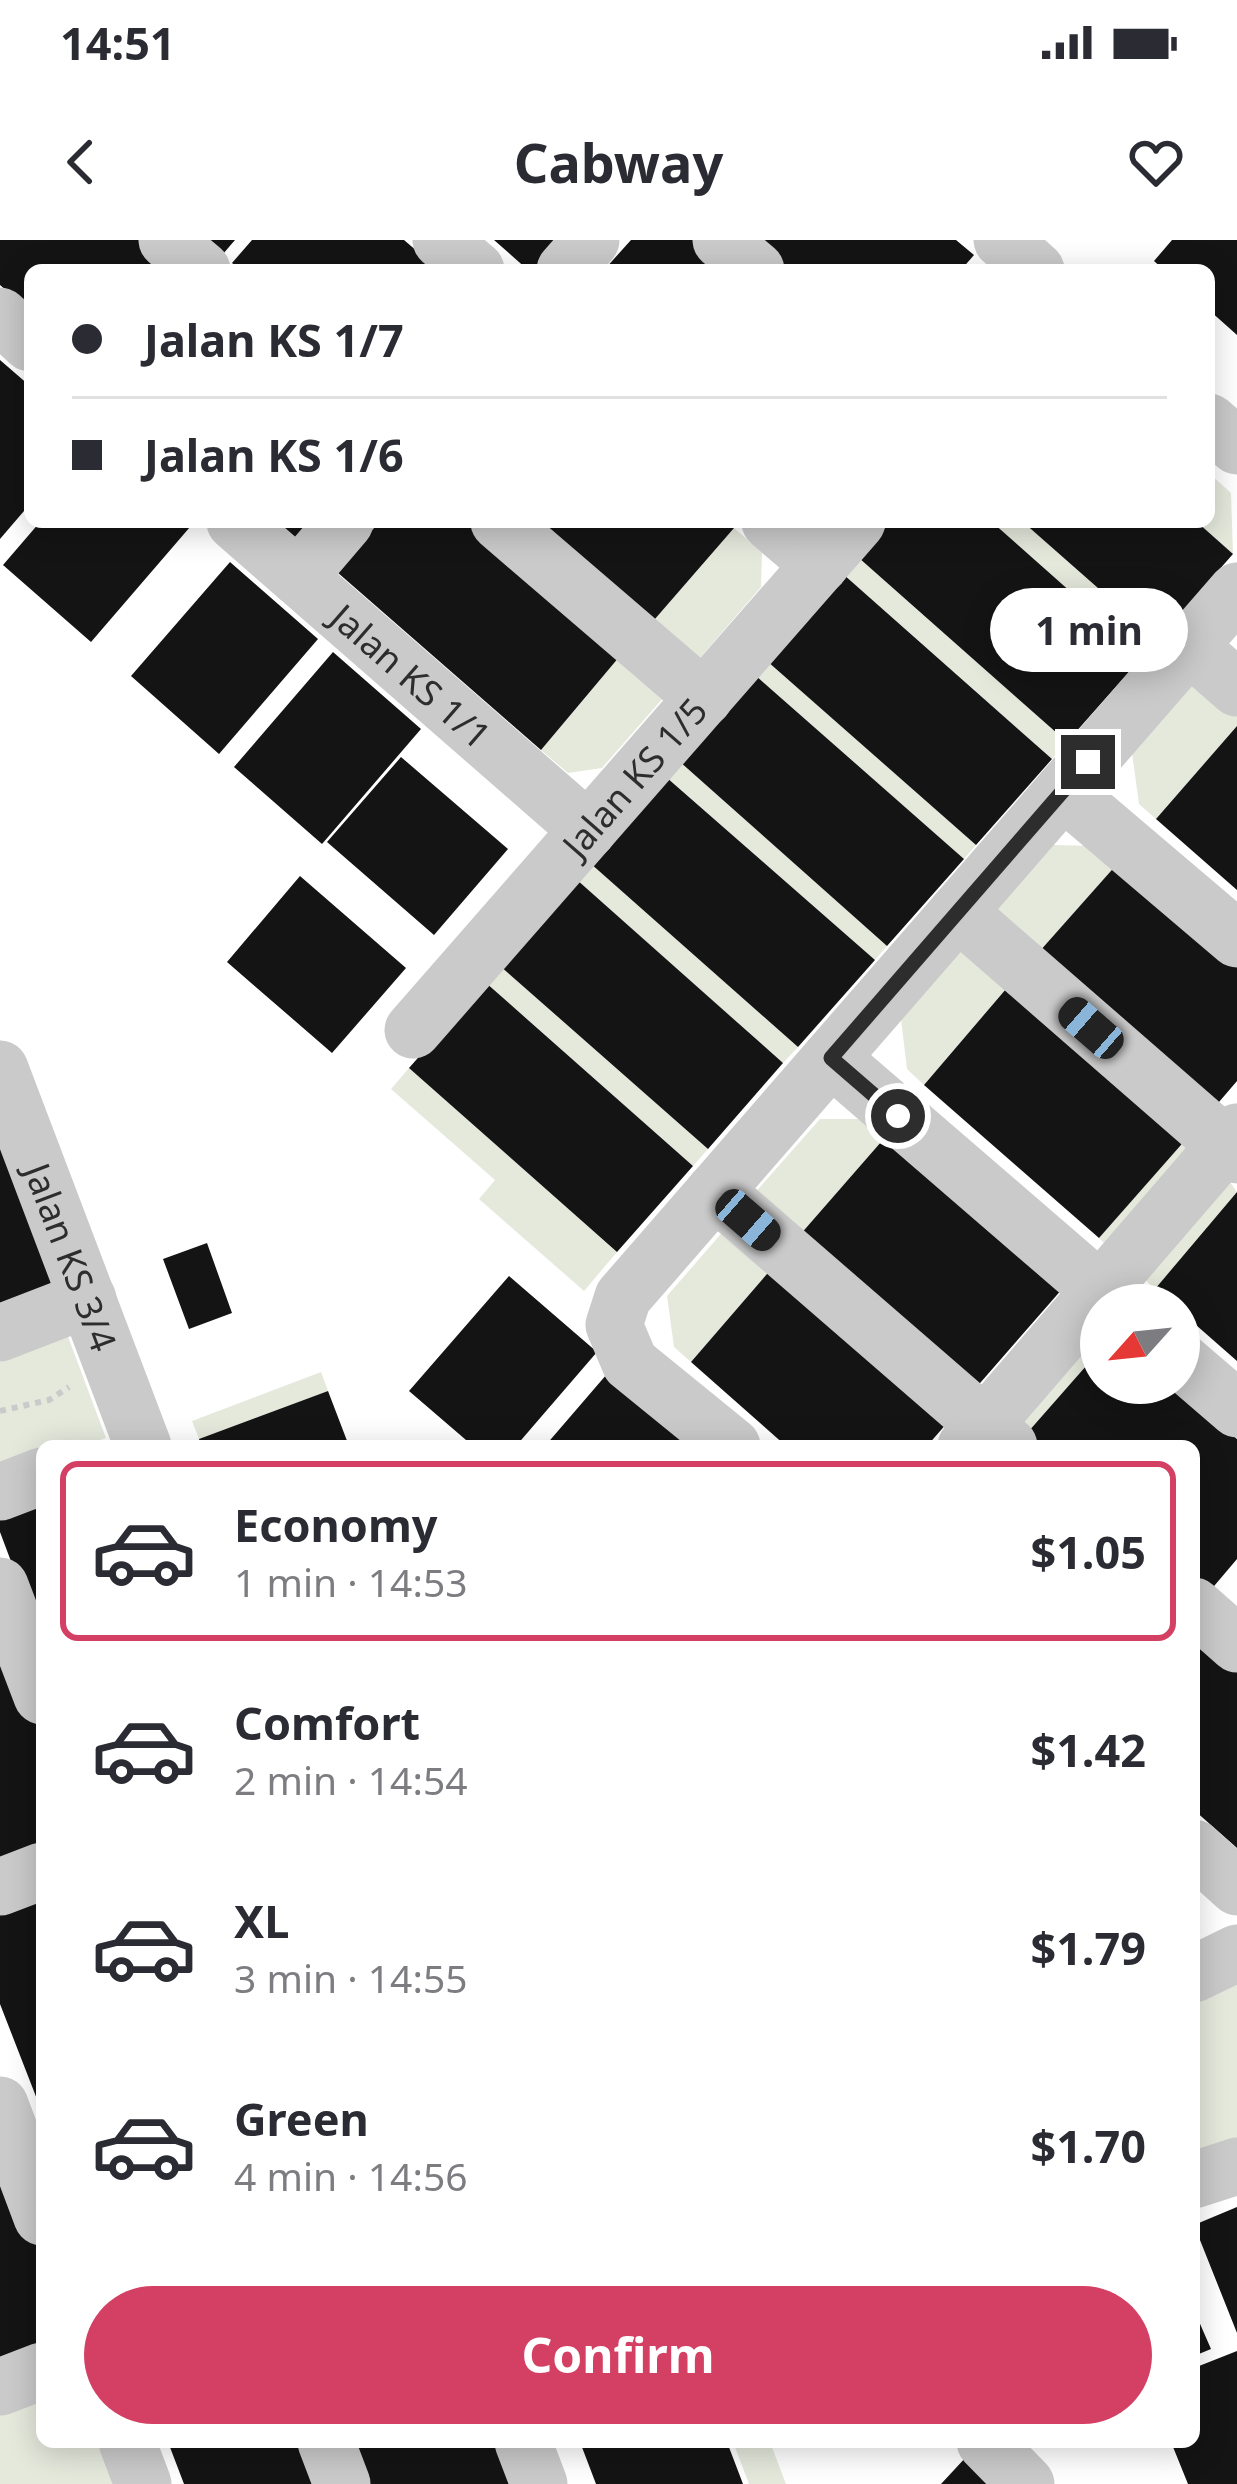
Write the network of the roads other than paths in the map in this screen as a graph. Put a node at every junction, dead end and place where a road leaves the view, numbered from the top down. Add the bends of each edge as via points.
1 (166, 240) edge
2 (441, 240) edge
3 (591, 240) edge
4 (722, 240) edge
5 (1002, 240) edge
6 (195, 264) edge
7 (469, 264) edge
8 (570, 264) edge
9 (748, 264) edge
10 (1029, 264) edge
11 (0, 316) edge
12 (24, 338) edge
13 (242, 528) edge
14 (341, 528) edge
15 (506, 528) edge
16 (777, 528) edge
17 (852, 528) edge
18 (820, 565) junction
19 (298, 577) junction
20 (1237, 591) edge
21 (1189, 646) junction
22 (1237, 688) edge
23 (704, 698) junction
24 (1063, 791) junction
25 (588, 830) junction
26 (958, 912) junction
27 (1237, 939) edge
28 (413, 1030) dead end
29 (831, 1058) junction
30 (0, 1069) edge
31 (1233, 1144) edge
32 (715, 1191) junction
33 (1092, 1284) edge
34 (1119, 1284) edge
35 (88, 1299) junction
36 (1080, 1330) edge
37 (0, 1333) edge
38 (1200, 1377) edge
39 (1237, 1409) edge
40 (986, 1439) edge
41 (132, 1440) edge
42 (725, 1440) edge
43 (36, 1478) edge
44 (0, 1492) edge
45 (0, 1586) edge
46 (1200, 1611) edge
47 (1237, 1644) edge
48 (36, 1680) edge
49 (1200, 1853) edge
50 (36, 1873) edge
51 (0, 1887) edge
52 (1237, 1887) edge
53 (1237, 1953) edge
54 (1200, 1971) edge
55 (0, 2105) edge
56 (1237, 2166) edge
57 (1200, 2178) edge
58 (36, 2201) edge
59 (36, 2373) edge
60 (0, 2387) edge
61 (129, 2448) edge
62 (328, 2448) edge
63 (525, 2448) edge
64 (991, 2448) edge
65 (143, 2484) edge
66 (342, 2484) edge
67 (539, 2484) edge
68 (1026, 2484) edge

1 - 6 street
2 - 7 street
3 - 8 street
4 - 9 street
5 - 10 street
11 - 12 street
13 - 19 street, Jalan KS 1/1
14 - 19 street
15 - 23 street
16 - 18 street
17 - 18 street, Jalan KS 1/5
18 - 23 street, Jalan KS 1/5
19 - 25 street, Jalan KS 1/1
20 - 21 street
21 - 22 street
21 - 24 street
23 - 25 street, Jalan KS 1/5
24 - 26 street
24 - 27 street
25 - 28 street, Jalan KS 1/5
26 - 29 street
26 - 31 street
29 - 32 street
29 - 33 street
30 - 35 street, Jalan KS 3/4
31 - 34 street
32 - 40 street
32 - 42 street via 623,1297 614,1325 630,1363
35 - 37 street
35 - 41 street, Jalan KS 3/4
36 - 40 street
38 - 39 street
43 - 44 street
45 - 48 street
46 - 47 street
49 - 52 street
50 - 51 street
53 - 54 street
55 - 58 street
56 - 57 street
59 - 60 street
61 - 65 street
62 - 66 street
63 - 67 street
64 - 68 street

